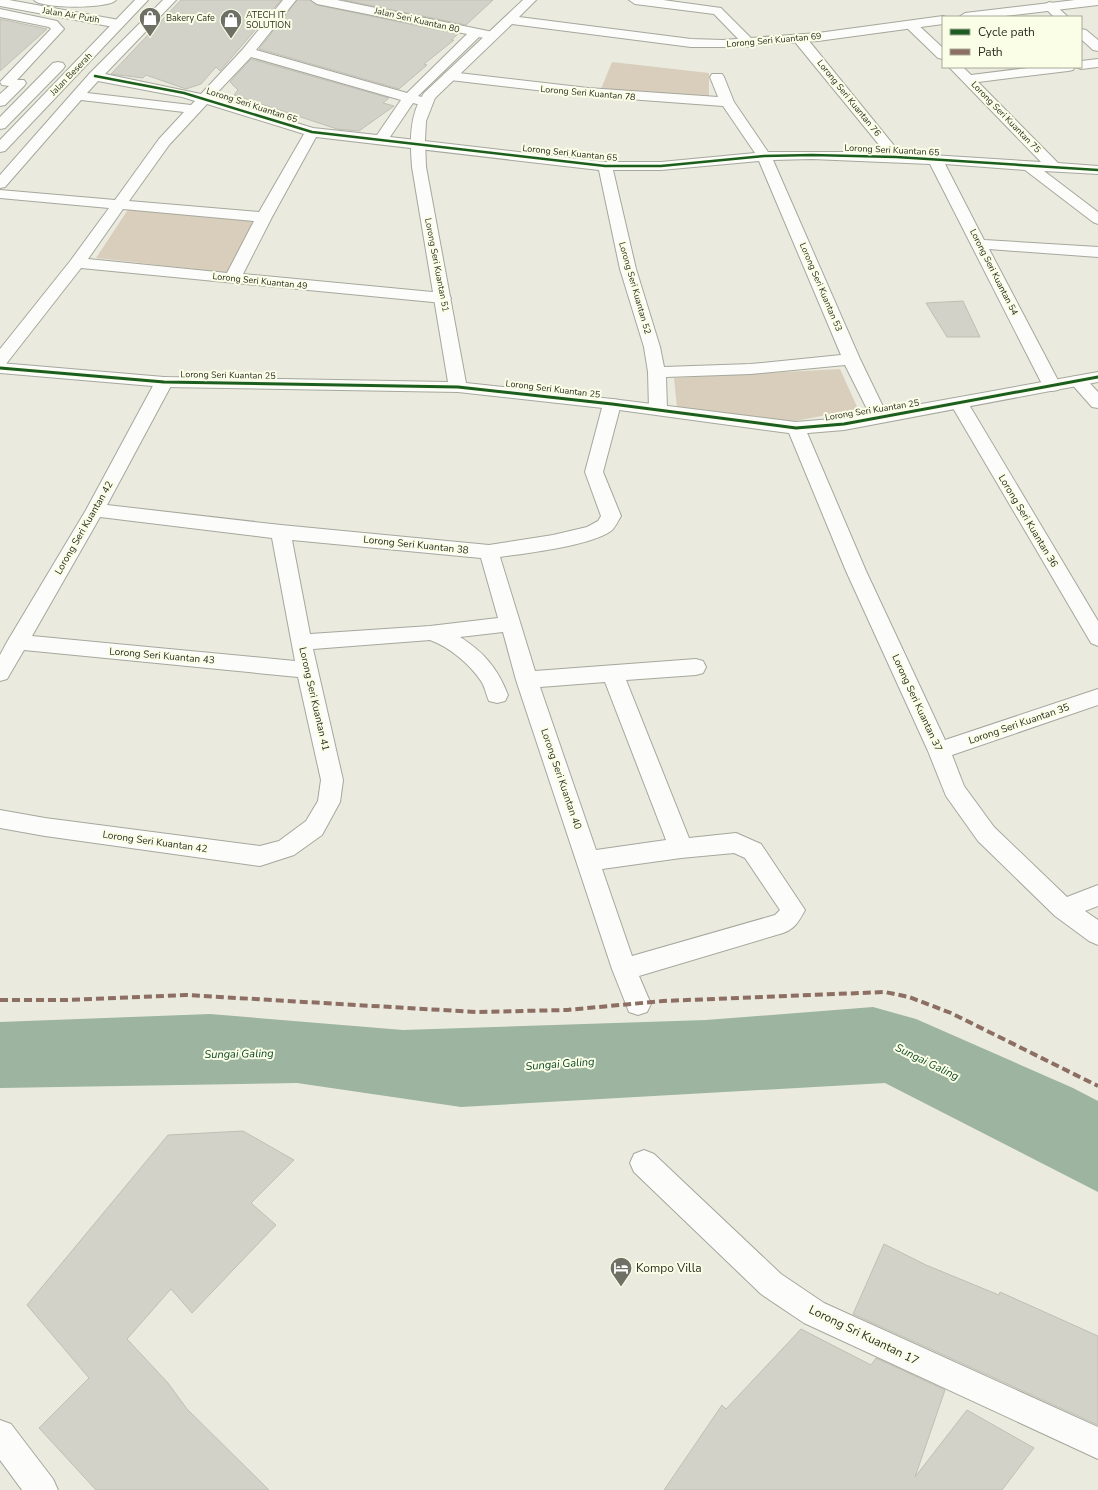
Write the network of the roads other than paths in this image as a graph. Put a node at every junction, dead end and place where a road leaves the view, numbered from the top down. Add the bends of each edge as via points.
1 (39, 0) edge
2 (122, 0) edge
3 (142, 0) edge
4 (170, 0) edge
5 (290, 0) edge
6 (317, 0) edge
7 (530, 0) edge
8 (635, 0) edge
9 (1098, 1) edge
10 (0, 2) edge
11 (1049, 6) junction
12 (108, 11) edge
13 (0, 13) edge
14 (973, 16) edge
15 (1061, 16) edge
16 (123, 20) junction
17 (510, 20) junction
18 (942, 20) edge
19 (911, 24) junction
20 (92, 31) dead end
21 (476, 33) junction
22 (1082, 34) edge
23 (493, 36) junction
24 (800, 39) junction
25 (750, 44) junction
26 (1098, 47) edge
27 (248, 52) junction
28 (942, 54) edge
29 (65, 58) dead end
30 (1098, 63) edge
31 (1082, 65) edge
32 (957, 68) edge
33 (1049, 68) edge
34 (1012, 70) edge
35 (96, 76) junction
36 (450, 76) junction
37 (717, 77) dead end
38 (969, 79) junction
39 (9, 82) edge
40 (38, 86) junction
41 (56, 89) junction
42 (80, 94) junction
43 (409, 98) junction
44 (0, 102) edge
45 (425, 102) junction
46 (727, 102) junction
47 (199, 104) junction
48 (0, 125) edge
49 (312, 132) junction
50 (381, 140) junction
51 (417, 144) junction
52 (0, 148) edge
53 (764, 156) junction
54 (896, 157) junction
55 (934, 159) junction
56 (605, 166) junction
57 (1030, 167) junction
58 (1055, 168) junction
59 (1098, 170) edge
60 (0, 184) edge
61 (0, 194) edge
62 (119, 204) junction
63 (264, 217) junction
64 (1098, 219) edge
65 (978, 244) junction
66 (1098, 252) edge
67 (77, 263) junction
68 (232, 279) junction
69 (443, 298) junction
70 (851, 359) junction
71 (0, 360) edge
72 (0, 368) edge
73 (657, 372) junction
74 (1098, 377) edge
75 (1078, 381) junction
76 (164, 382) junction
77 (1052, 386) junction
78 (458, 387) junction
79 (959, 403) junction
80 (612, 404) junction
81 (1098, 404) edge
82 (658, 410) junction
83 (879, 417) junction
84 (796, 428) junction
85 (95, 510) junction
86 (280, 532) junction
87 (489, 552) junction
88 (510, 624) junction
89 (430, 633) junction
90 (1098, 638) edge
91 (17, 642) junction
92 (302, 642) junction
93 (696, 667) dead end
94 (307, 670) junction
95 (0, 673) edge
96 (613, 675) junction
97 (527, 680) junction
98 (497, 695) dead end
99 (1098, 697) edge
100 (939, 750) junction
101 (0, 819) edge
102 (286, 848) joint
103 (681, 848) junction
104 (588, 861) junction
105 (1098, 895) edge
106 (1064, 909) junction
107 (1098, 934) edge
108 (624, 969) junction
109 (638, 1004) dead end
110 (644, 1163) dead end
111 (0, 1435) edge
112 (1098, 1443) edge
113 (42, 1490) edge

1 - 12 main road, Jalan Air Putih
2 - 12 main road
3 - 16 main road, Jalan Beserah
4 - 35 main road
5 - 27 main road
6 - 21 main road, Jalan Seri Kuantan 80
7 - 17 main road
8 - 25 main road via 717,11
9 - 11 main road
10 - 12 main road, Jalan Air Putih
11 - 14 main road
11 - 15 main road
12 - 16 main road, Jalan Air Putih
12 - 20 main road
13 - 39 main road via 53,24 58,29
16 - 41 main road, Jalan Beserah
17 - 23 main road
17 - 25 main road, Lorong Seri Kuantan 69 via 692,43
18 - 19 main road, Lorong Seri Kuantan 69
19 - 24 main road, Lorong Seri Kuantan 69
19 - 28 main road
21 - 23 main road, Jalan Seri Kuantan 80
21 - 43 main road via 440,65
22 - 26 main road
23 - 36 main road
24 - 25 main road, Lorong Seri Kuantan 69
24 - 54 main road, Lorong Seri Kuantan 76
27 - 43 main road
27 - 47 main road
29 - 40 main road, Jalan Beserah
30 - 31 main road
32 - 38 main road, Lorong Seri Kuantan 75
33 - 34 main road
34 - 38 main road
35 - 42 main road
35 - 47 main road, Lorong Seri Kuantan 65 via 146,85
36 - 45 main road
36 - 46 main road, Lorong Seri Kuantan 78 via 584,93
37 - 46 main road, Lorong Seri Kuantan 53
38 - 58 main road, Lorong Seri Kuantan 75
39 - 40 main road
39 - 44 main road
40 - 48 main road, Jalan Beserah
41 - 42 main road
41 - 52 main road, Jalan Beserah
42 - 47 main road
42 - 60 main road
43 - 45 main road
43 - 50 main road
45 - 51 main road, Lorong Seri Kuantan 51
46 - 53 main road, Lorong Seri Kuantan 53
47 - 49 main road, Lorong Seri Kuantan 65
47 - 62 main road via 164,142
49 - 50 main road, Lorong Seri Kuantan 65
49 - 63 main road
50 - 51 main road, Lorong Seri Kuantan 65
51 - 56 main road, Lorong Seri Kuantan 65
51 - 69 main road, Lorong Seri Kuantan 51
53 - 54 main road, Lorong Seri Kuantan 65
53 - 56 main road, Lorong Seri Kuantan 65 via 661,166
53 - 70 main road, Lorong Seri Kuantan 53
54 - 55 main road, Lorong Seri Kuantan 65
55 - 57 main road, Lorong Seri Kuantan 65
55 - 65 main road, Lorong Seri Kuantan 54
56 - 73 main road, Lorong Seri Kuantan 52 via 628,269
57 - 58 main road, Lorong Seri Kuantan 65
57 - 64 main road
58 - 59 main road, Lorong Seri Kuantan 65
61 - 62 main road
62 - 63 main road
62 - 67 main road
63 - 68 main road
65 - 66 main road
65 - 77 main road, Lorong Seri Kuantan 54
67 - 68 main road, Lorong Seri Kuantan 49
67 - 71 main road
68 - 69 main road, Lorong Seri Kuantan 49
69 - 78 main road, Lorong Seri Kuantan 51
70 - 73 main road via 751,369
70 - 83 main road, Lorong Seri Kuantan 53
72 - 76 main road, Lorong Seri Kuantan 25
73 - 82 main road, Lorong Seri Kuantan 52
74 - 75 main road, Lorong Seri Kuantan 25
75 - 77 main road, Lorong Seri Kuantan 25
75 - 81 main road
76 - 78 main road, Lorong Seri Kuantan 25
76 - 85 main road, Lorong Seri Kuantan 42
77 - 79 main road, Lorong Seri Kuantan 25
78 - 80 main road, Lorong Seri Kuantan 25
79 - 83 main road, Lorong Seri Kuantan 25
79 - 90 main road, Lorong Seri Kuantan 36
80 - 82 main road, Lorong Seri Kuantan 25
80 - 87 main road, Lorong Seri Kuantan 38 via 594,472 611,516 605,526 593,532 553,542
82 - 84 main road, Lorong Seri Kuantan 25
83 - 84 main road, Lorong Seri Kuantan 25
84 - 100 main road, Lorong Seri Kuantan 37 via 856,571
85 - 86 main road, Lorong Seri Kuantan 38
85 - 91 main road, Lorong Seri Kuantan 42
86 - 87 main road, Lorong Seri Kuantan 38
86 - 92 main road, Lorong Seri Kuantan 41
87 - 88 main road, Lorong Seri Kuantan 40
88 - 89 main road
88 - 97 main road, Lorong Seri Kuantan 40
89 - 92 main road
89 - 98 main road via 446,638 465,650 490,676
91 - 94 main road, Lorong Seri Kuantan 43
91 - 95 main road, Lorong Seri Kuantan 42
92 - 94 main road, Lorong Seri Kuantan 41
93 - 96 main road
94 - 102 main road, Lorong Seri Kuantan 41 via 332,780 329,802 314,828
96 - 97 main road
96 - 103 main road
97 - 104 main road, Lorong Seri Kuantan 40
99 - 100 main road, Lorong Seri Kuantan 35
100 - 106 main road, Lorong Seri Kuantan 37 via 954,790 986,834
101 - 102 main road, Lorong Seri Kuantan 42 via 260,856
103 - 104 main road
103 - 108 main road via 736,843 744,845 753,851 793,910 783,923
104 - 108 main road, Lorong Seri Kuantan 40
105 - 106 main road
106 - 107 main road, Lorong Seri Kuantan 37
108 - 109 main road, Lorong Seri Kuantan 40
110 - 112 main road, Lorong Sri Kuantan 17 via 771,1284 814,1313
111 - 113 main road

